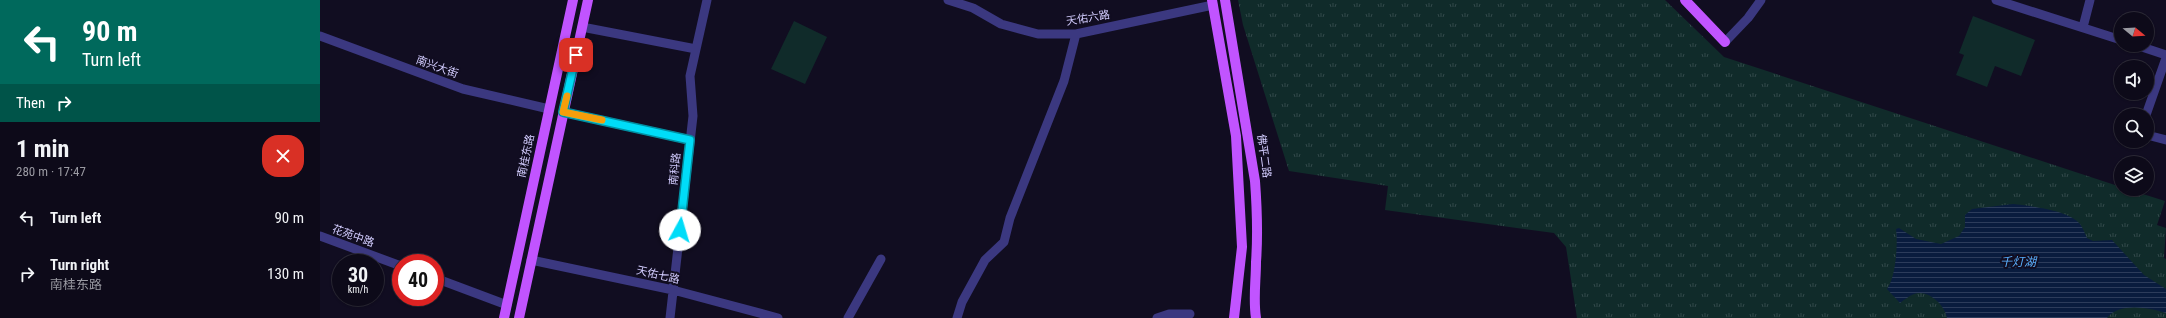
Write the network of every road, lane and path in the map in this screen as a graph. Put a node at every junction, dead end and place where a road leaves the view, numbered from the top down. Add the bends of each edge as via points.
1 (573, 0) edge
2 (588, 0) edge
3 (707, 0) edge
4 (948, 0) edge
5 (1225, 0) edge
6 (1685, 0) edge
7 (1761, 0) edge
8 (1996, 0) edge
9 (2090, 0) edge
10 (1212, 3) edge
11 (582, 26) junction
12 (2083, 27) junction
13 (1076, 34) junction
14 (320, 36) edge
15 (2114, 38) edge
16 (1725, 42) joint
17 (696, 49) junction
18 (2154, 52) edge
19 (2166, 56) edge
20 (2148, 108) edge
21 (549, 109) junction
22 (563, 112) junction
23 (2154, 137) edge
24 (690, 140) junction
25 (2166, 140) edge
26 (320, 236) edge
27 (881, 259) dead end
28 (532, 260) junction
29 (392, 263) edge
30 (444, 281) edge
31 (673, 290) junction
32 (507, 305) junction
33 (1190, 314) dead end
34 (504, 318) edge
35 (519, 318) edge
36 (670, 318) edge
37 (778, 318) edge
38 (848, 318) edge
39 (957, 318) edge
40 (1157, 318) edge
41 (1234, 318) edge
42 (1256, 318) edge

1 - 21 main road, 南桂东路
2 - 11 main road
3 - 17 street, 南科路
4 - 13 street, 天佑六路 via 973,8 1001,24 1038,34
5 - 42 main road, 佛平二路 via 1256,180 1257,256 1253,301
6 - 16 main road
7 - 16 street
8 - 12 street
9 - 12 street
10 - 13 street, 天佑六路
10 - 41 main road via 1236,136 1242,247
11 - 17 street
11 - 22 main road
12 - 15 street
13 - 39 street via 1064,81 1010,218 1004,242 985,260 962,302
14 - 21 street, 南兴大街 via 463,89
17 - 24 street, 南科路 via 690,76 693,116
18 - 19 street
19 - 20 street
21 - 32 main road, 南桂东路
22 - 24 street
22 - 28 main road
23 - 25 street
24 - 31 street, 南科路
26 - 29 street, 花苑中路
27 - 38 street
28 - 31 street, 天佑七路
28 - 35 main road
30 - 32 street
31 - 36 street, 南科路
31 - 37 street, 天佑七路
32 - 34 main road, 南桂东路
33 - 40 street via 1169,314

